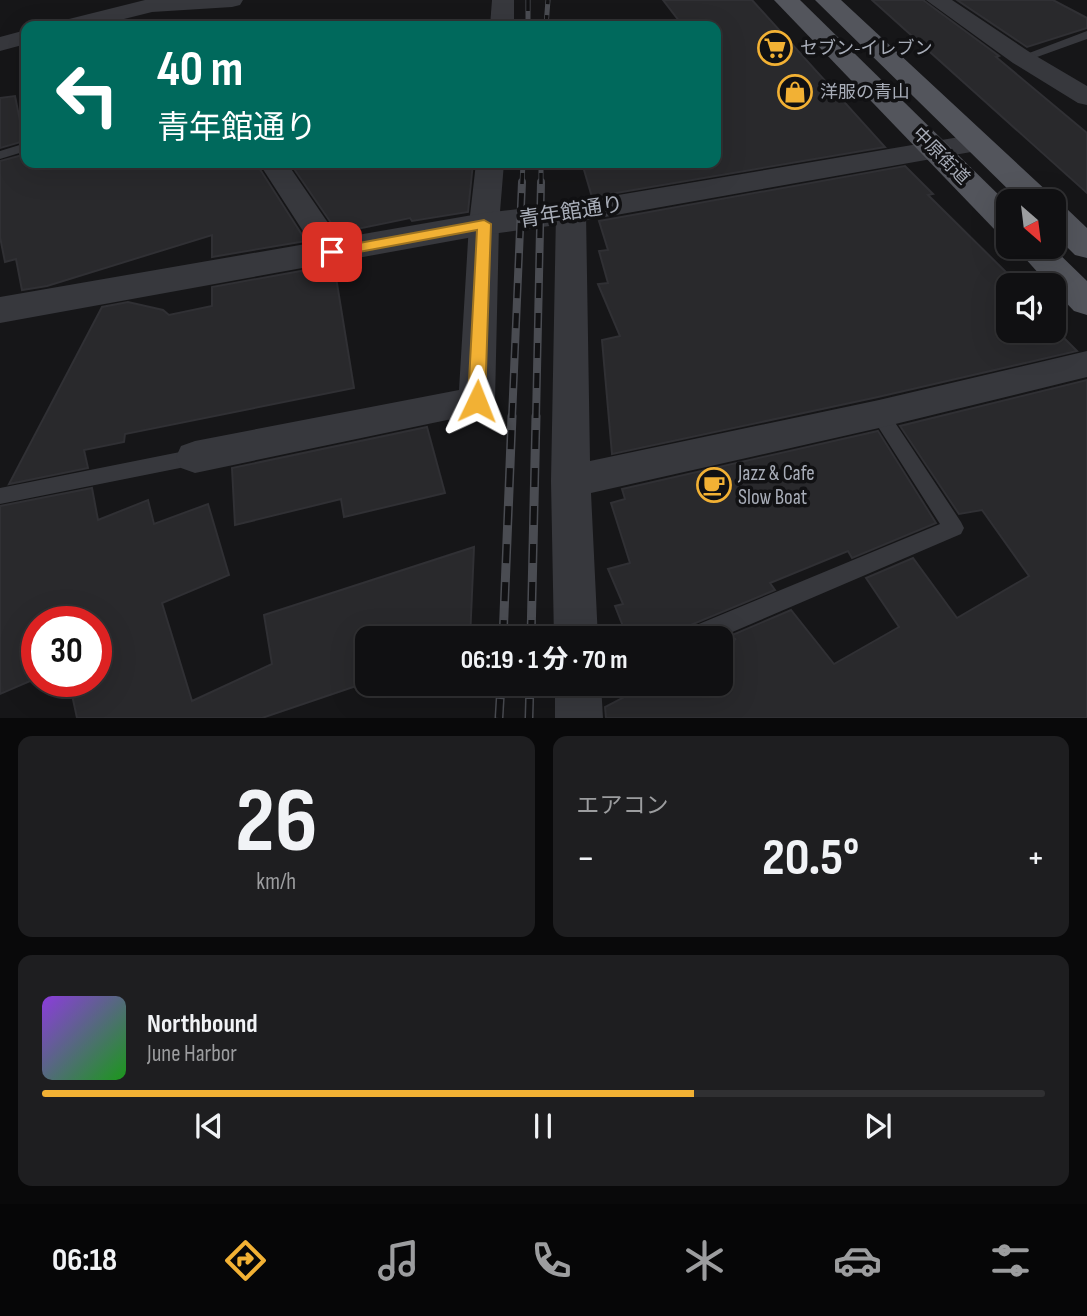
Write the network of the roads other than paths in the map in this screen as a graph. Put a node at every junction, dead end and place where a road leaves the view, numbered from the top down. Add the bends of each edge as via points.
1 (232, 0) edge
2 (503, 0) edge
3 (786, 0) edge
4 (827, 0) edge
5 (937, 0) edge
6 (150, 3) edge
7 (87, 21) edge
8 (166, 21) edge
9 (502, 21) edge
10 (1087, 35) edge
11 (21, 38) edge
12 (0, 44) edge
13 (1022, 58) junction
14 (1087, 97) edge
15 (977, 143) junction
16 (21, 149) edge
17 (935, 151) junction
18 (0, 155) edge
19 (276, 168) edge
20 (490, 168) edge
21 (1025, 189) edge
22 (996, 211) edge
23 (571, 213) junction
24 (484, 224) junction
25 (1066, 227) edge
26 (1087, 247) edge
27 (332, 252) junction
28 (1044, 259) edge
29 (1087, 302) edge
30 (0, 310) edge
31 (1087, 364) edge
32 (879, 414) junction
33 (195, 457) joint
34 (570, 481) junction
35 (0, 496) edge
36 (576, 626) edge
37 (721, 626) edge

1 - 6 street
2 - 9 street
3 - 17 main road, 中原街道
4 - 15 main road, 中原街道
5 - 13 street
6 - 7 street
6 - 8 street
10 - 13 lane
11 - 12 street
13 - 14 street
15 - 17 street, 青年館通り
15 - 21 main road, 中原街道
16 - 18 lane
17 - 22 main road, 中原街道
17 - 23 street, 青年館通り
19 - 27 street
20 - 24 street
23 - 24 street, 青年館通り
23 - 34 street
24 - 27 street, 青年館通り
24 - 33 street via 477,401
25 - 26 main road
27 - 30 street, 青年館通り
28 - 29 main road
31 - 32 street
32 - 34 street
32 - 37 lane via 954,528
33 - 35 lane
34 - 36 street

